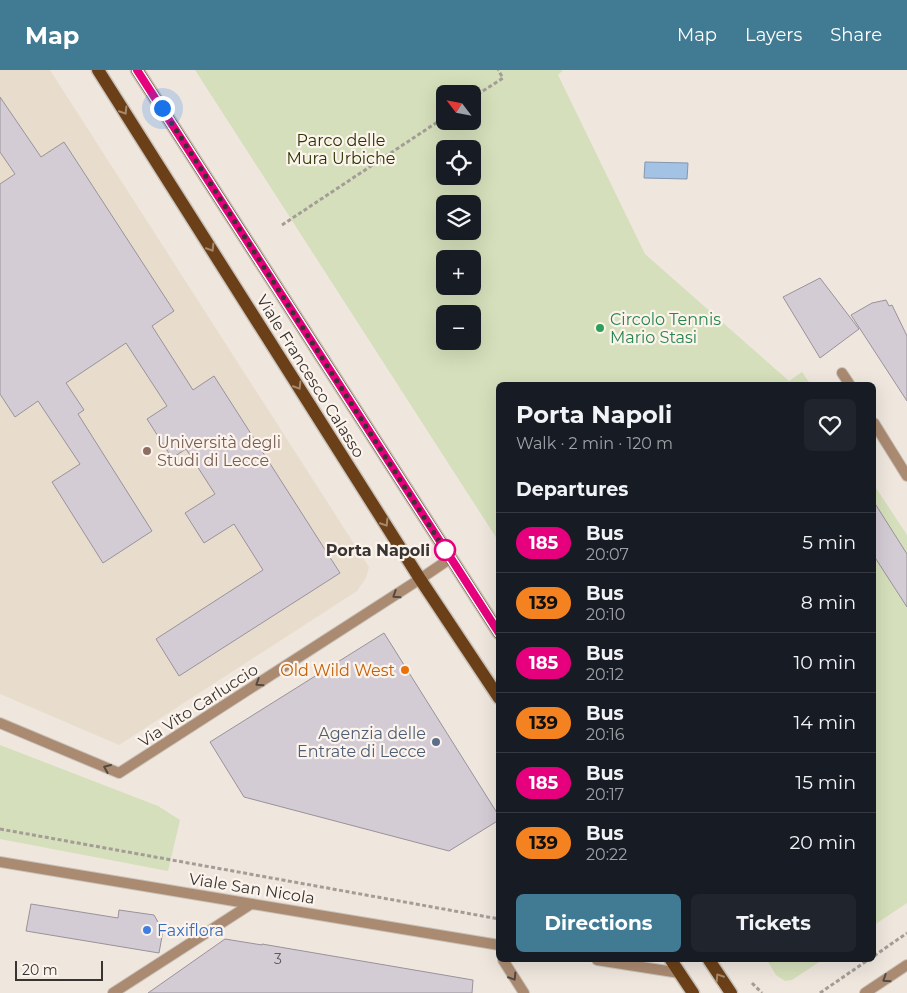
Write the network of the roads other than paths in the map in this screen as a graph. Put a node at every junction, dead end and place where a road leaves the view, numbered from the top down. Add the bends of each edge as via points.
1 (98, 70) edge
2 (137, 70) edge
3 (842, 373) dead end
4 (848, 382) edge
5 (876, 426) edge
6 (907, 476) edge
7 (451, 558) junction
8 (420, 579) junction
9 (496, 628) edge
10 (496, 693) edge
11 (0, 723) edge
12 (0, 862) edge
13 (250, 904) junction
14 (496, 947) edge
15 (504, 962) edge
16 (610, 962) edge
17 (672, 962) edge
18 (710, 962) edge
19 (907, 965) edge
20 (680, 973) junction
21 (113, 993) edge
22 (524, 993) edge
23 (693, 993) edge
24 (731, 993) edge
25 (864, 993) edge

1 -> 8 main road, Viale Francesco Calasso
2 - 7 main road, Viale Francesco Calasso
3 - 4 street
5 - 6 street
7 - 8 street, Via Vito Carluccio
7 - 9 main road, Viale Francesco Calasso
8 - 10 main road, Viale Francesco Calasso
8 -> 11 street, Via Vito Carluccio via 119,773
12 - 13 street, Viale San Nicola
13 - 14 street, Viale San Nicola
13 - 21 street
15 -> 22 street
16 - 20 street
17 - 20 main road
24 -> 18 main road
19 -> 25 street
20 - 23 main road

